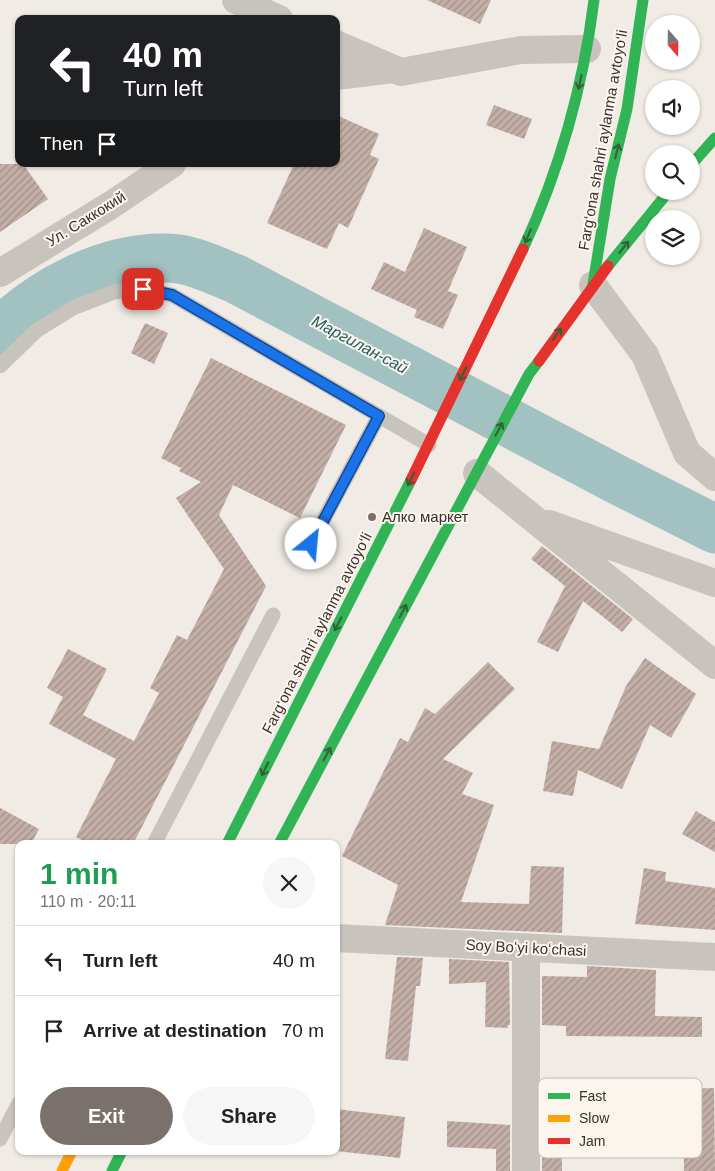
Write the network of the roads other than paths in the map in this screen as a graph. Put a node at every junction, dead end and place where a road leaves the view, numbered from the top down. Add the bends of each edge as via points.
1 (236, 0) edge
2 (594, 0) edge
3 (643, 0) edge
4 (270, 15) edge
5 (340, 46) edge
6 (587, 49) junction
7 (394, 69) junction
8 (340, 76) edge
9 (715, 138) edge
10 (700, 155) edge
11 (168, 167) edge
12 (662, 200) edge
13 (0, 273) edge
14 (593, 285) junction
15 (0, 366) edge
16 (379, 416) junction
17 (431, 440) junction
18 (476, 472) junction
19 (715, 477) edge
20 (529, 516) junction
21 (311, 544) dead end
22 (715, 583) edge
23 (273, 615) dead end
24 (715, 666) edge
25 (156, 840) edge
26 (229, 840) edge
27 (282, 840) edge
28 (340, 938) edge
29 (526, 948) junction
30 (715, 956) edge
31 (15, 1111) edge
32 (0, 1139) edge
33 (70, 1155) edge
34 (120, 1155) edge
35 (62, 1171) edge
36 (112, 1171) edge
37 (526, 1171) edge

1 - 4 street
2 - 6 highway, Farg‘ona shahri aylanma avtoyo‘li
14 -> 3 highway, Farg‘ona shahri aylanma avtoyo‘li via 610,179 627,109
5 - 7 street
6 - 7 street via 521,50 401,72
6 -> 17 highway, Farg‘ona shahri aylanma avtoyo‘li via 557,166 522,252
7 - 8 street
9 - 10 highway
11 - 13 street, Ул. Саккокий
14 -> 12 highway
18 -> 14 highway via 529,374
14 - 19 street via 645,355 688,453
15 - 16 lane via 36,331 72,308 114,292 143,289 172,295
16 - 17 lane
16 - 21 lane
17 -> 26 highway, Farg‘ona shahri aylanma avtoyo‘li
18 - 20 street
27 -> 18 highway
20 - 22 street
20 - 24 street
23 - 25 lane
28 - 29 street, Soy Boʻyi koʻchasi
29 - 30 street, Soy Boʻyi koʻchasi
29 - 37 street
31 - 32 lane
33 - 35 highway
34 - 36 highway

